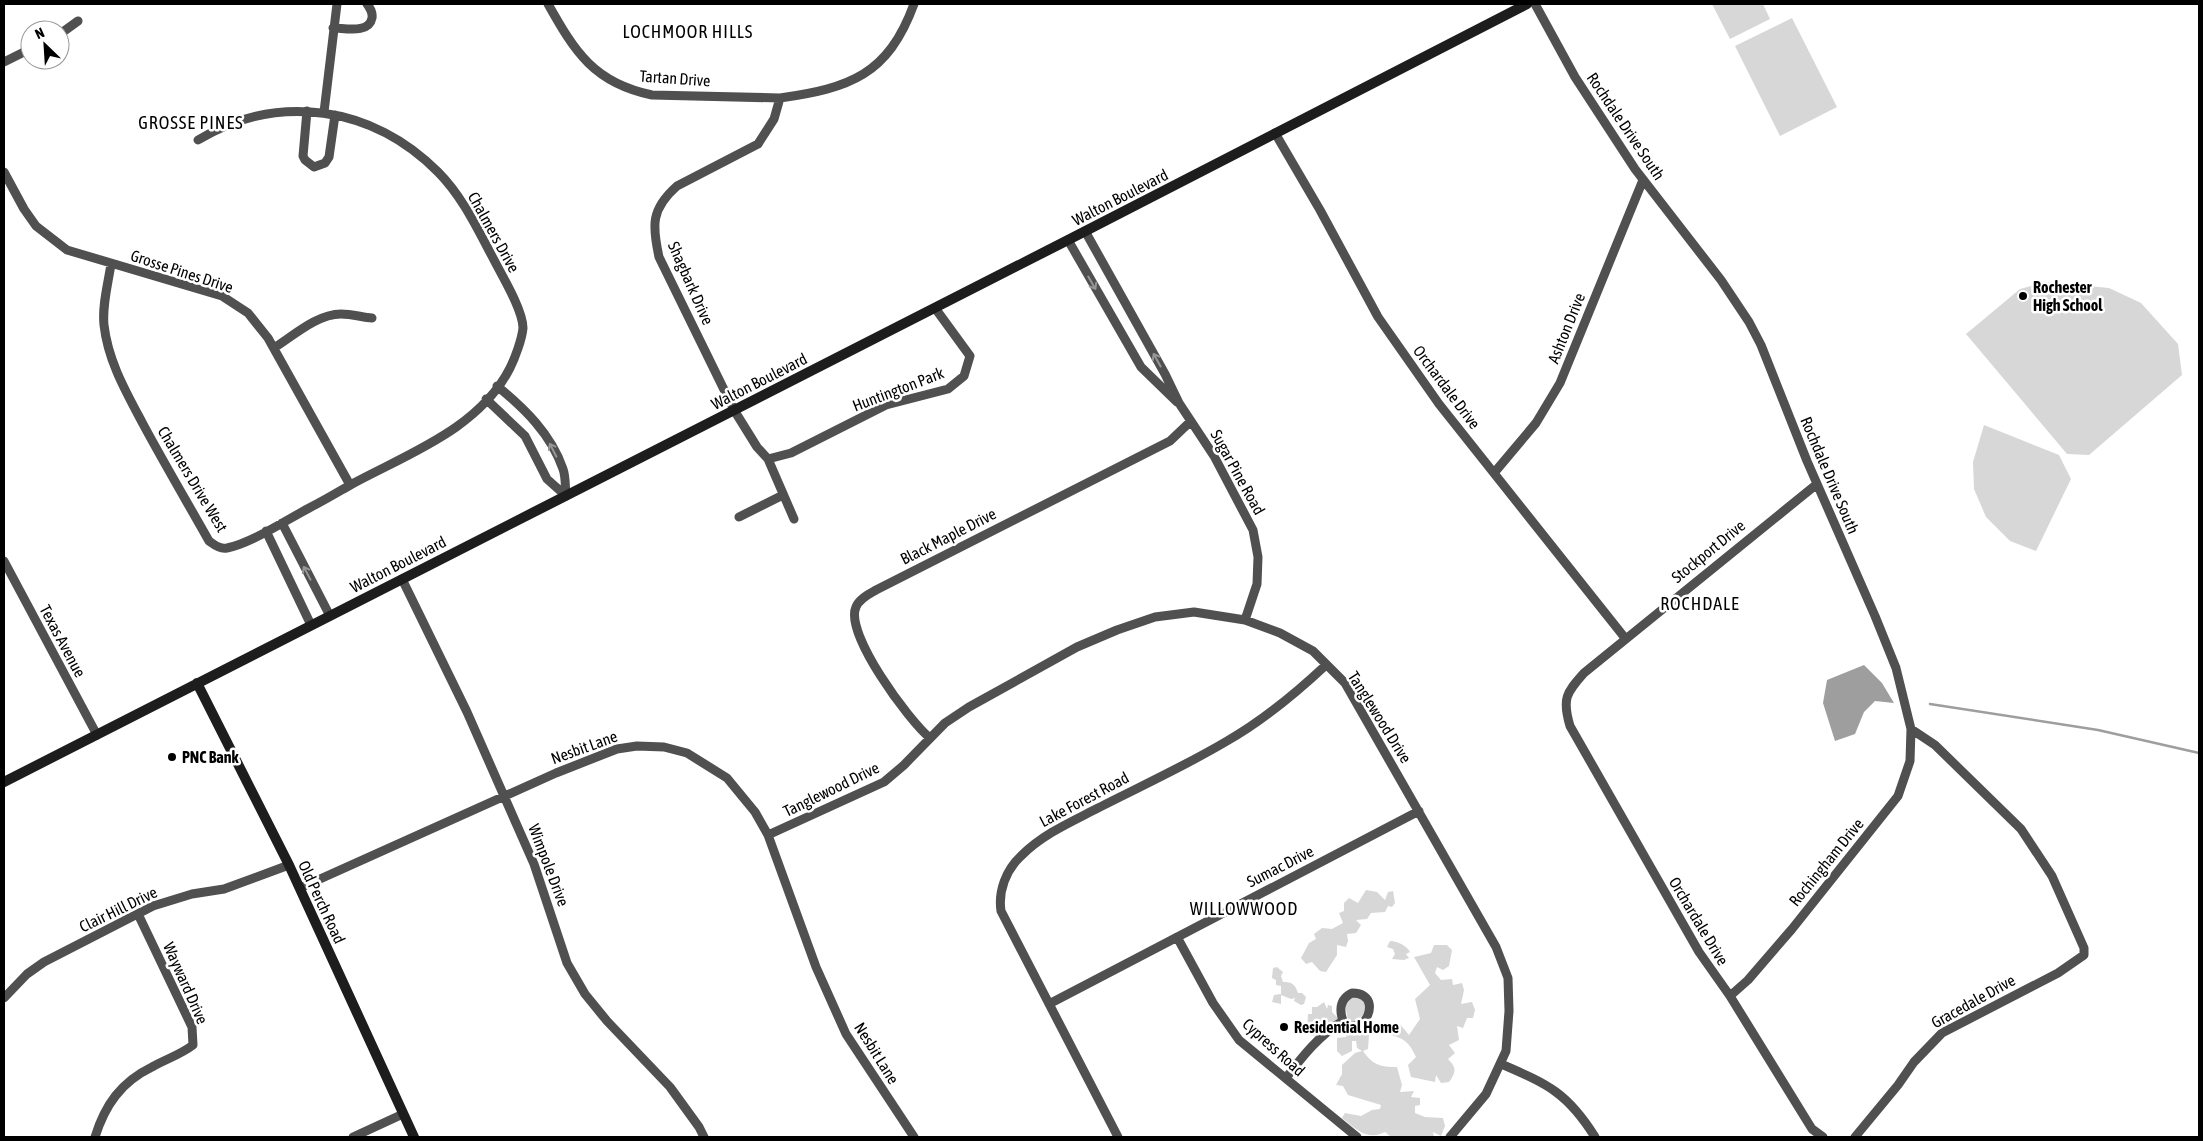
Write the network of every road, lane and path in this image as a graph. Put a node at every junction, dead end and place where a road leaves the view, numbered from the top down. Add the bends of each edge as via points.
1 (337, 4) edge
2 (367, 4) edge
3 (548, 4) edge
4 (914, 4) edge
5 (1527, 4) edge
6 (1535, 4) edge
7 (78, 21) dead end
8 (70, 27) edge
9 (333, 28) junction
10 (20, 54) edge
11 (4, 62) edge
12 (780, 98) junction
13 (307, 111) junction
14 (324, 112) junction
15 (334, 115) junction
16 (1275, 133) junction
17 (198, 140) dead end
18 (4, 172) edge
19 (1644, 180) junction
20 (1085, 232) junction
21 (1068, 240) junction
22 (112, 264) junction
23 (935, 308) junction
24 (372, 318) dead end
25 (274, 348) junction
26 (492, 393) junction
27 (1179, 404) junction
28 (734, 410) junction
29 (1191, 421) junction
30 (768, 459) junction
31 (1494, 473) junction
32 (1817, 484) junction
33 (350, 485) junction
34 (782, 495) junction
35 (566, 496) junction
36 (739, 517) dead end
37 (794, 518) dead end
38 (282, 523) junction
39 (266, 531) junction
40 (4, 561) edge
41 (402, 579) junction
42 (330, 616) junction
43 (1245, 620) junction
44 (311, 625) junction
45 (1625, 638) junction
46 (1326, 665) junction
47 (197, 683) junction
48 (1565, 710) joint
49 (1911, 729) junction
50 (96, 734) junction
51 (930, 738) junction
52 (4, 782) edge
53 (505, 796) junction
54 (1419, 811) junction
55 (768, 835) junction
56 (289, 865) junction
57 (300, 888) junction
58 (138, 914) junction
59 (1177, 937) junction
60 (1730, 996) junction
61 (4, 998) edge
62 (1049, 1004) junction
63 (1342, 1021) dead end
64 (1501, 1064) junction
65 (1286, 1078) junction
66 (403, 1114) junction
67 (94, 1137) edge
68 (353, 1137) edge
69 (414, 1137) edge
70 (704, 1137) edge
71 (914, 1137) edge
72 (1118, 1137) edge
73 (1357, 1137) edge
74 (1450, 1137) edge
75 (1595, 1137) edge
76 (1823, 1137) edge
77 (1855, 1137) edge

1 - 9 street
2 - 9 street via 372,11 372,20 367,26 360,29
3 - 12 street, Tartan Drive via 592,70 633,91 652,95
4 - 12 street via 891,49 867,73 822,92
5 - 16 main road, Walton Boulevard
6 - 19 street, Rochdale Drive South via 1575,77
7 - 8 street
9 - 14 street
10 - 11 street
12 - 28 street, Shagbark Drive via 774,119 758,144 677,186 660,204 655,217 654,234 659,257
13 - 14 street, Chalmers Drive
13 - 15 street via 304,156 314,167 325,164 329,158
13 - 17 street, Chalmers Drive via 264,115 218,128
14 - 15 street, Chalmers Drive
15 - 26 street, Chalmers Drive via 371,126 405,145 439,172 468,211 520,315 522,328 510,368
16 - 20 main road, Walton Boulevard
16 - 31 street, Orchardale Drive via 1378,318 1439,404
18 - 22 street, Grosse Pines Drive via 36,226 68,250
19 - 31 street, Ashton Drive via 1560,384 1536,423
19 - 32 street, Rochdale Drive South via 1749,322
20 - 21 main road, Walton Boulevard
27 -> 20 street, Sugar Pine Road
21 - 23 main road, Walton Boulevard
21 -> 27 street, Sugar Pine Road via 1141,367
22 - 25 street, Grosse Pines Drive via 222,296 248,313
22 - 39 street, Chalmers Drive West via 104,323 109,352 121,383 209,541 217,547 227,548
23 - 28 main road, Walton Boulevard
23 - 30 street, Huntington Park via 970,356 964,376 948,389 886,405 791,453
24 - 25 street via 340,314 326,317
25 - 33 street, Grosse Pines Drive
26 - 33 street, Chalmers Drive West via 462,424 429,445
26 - 35 street via 525,436 546,480
35 -> 26 street via 564,470 546,436 533,418
27 - 29 street, Sugar Pine Road
28 - 30 street via 756,447
28 - 35 main road, Walton Boulevard
29 - 43 street, Sugar Pine Road via 1219,465 1253,530 1258,558 1257,584
29 - 51 street, Black Maple Drive via 1170,441 864,597 856,607 854,618 868,653 902,709
30 - 34 street
31 - 45 street, Orchardale Drive
32 - 45 street, Stockport Drive
32 - 49 street, Rochdale Drive South via 1858,573 1896,668
33 - 38 street, Chalmers Drive West
34 - 36 street
34 - 37 street
35 - 41 main road, Walton Boulevard
38 - 39 street, Chalmers Drive West
42 -> 38 street
39 - 44 street
40 - 50 street, Texas Avenue
41 - 42 main road, Walton Boulevard
41 - 53 street, Wimpole Drive
42 - 44 main road, Walton Boulevard
43 - 46 street, Tanglewood Drive via 1280,633 1313,651
43 - 51 street, Tanglewood Drive via 1194,612 1156,617 1117,630 1077,647 970,707 945,723
44 - 47 main road, Walton Boulevard
45 - 48 street, Stockport Drive via 1569,690
46 - 54 street, Tanglewood Drive via 1345,684
46 - 62 street, Lake Forest Road via 1261,720 1202,756 1053,831 1020,857 1002,884 1001,911
47 - 50 main road, Walton Boulevard
47 - 56 main road, Old Perch Road
48 - 60 street, Orchardale Drive via 1570,726 1633,838 1712,973
49 - 60 street, Rochingham Drive via 1910,761 1898,796 1792,929
49 - 77 street, Gracedale Drive via 1935,746 2021,829 2052,876 2079,935 2084,955 2058,973 1942,1033 1914,1062
50 - 52 main road, Walton Boulevard
51 - 55 street, Tanglewood Drive via 884,782
53 - 55 street, Nesbit Lane via 617,749 637,746 664,748 687,754 727,778 755,812
53 - 57 street, Nesbit Lane
53 - 70 street, Wimpole Drive via 543,886 567,963 607,1021 670,1087
54 - 59 street, Sumac Drive
54 - 64 street, Tanglewood Drive via 1496,947 1508,978 1508,1029
55 - 71 street, Nesbit Lane via 816,968 846,1034
56 - 57 main road, Old Perch Road
56 - 58 street, Clair Hill Drive via 224,889 175,898
57 - 66 main road, Old Perch Road
58 - 61 street, Clair Hill Drive via 44,962
58 - 67 street, Wayward Drive via 192,1026 193,1045 123,1084 113,1096
59 - 62 street, Sumac Drive
59 - 65 street, Cypress Road via 1225,1022 1239,1040
60 - 76 street, Orchardale Drive via 1812,1129
62 - 72 street, Lake Forest Road
63 - 65 street via 1305,1053
64 - 74 street, Tanglewood Drive via 1486,1094
64 - 75 street via 1548,1084 1568,1101
65 - 73 street, Cypress Road
66 - 68 street
66 - 69 main road, Old Perch Road

